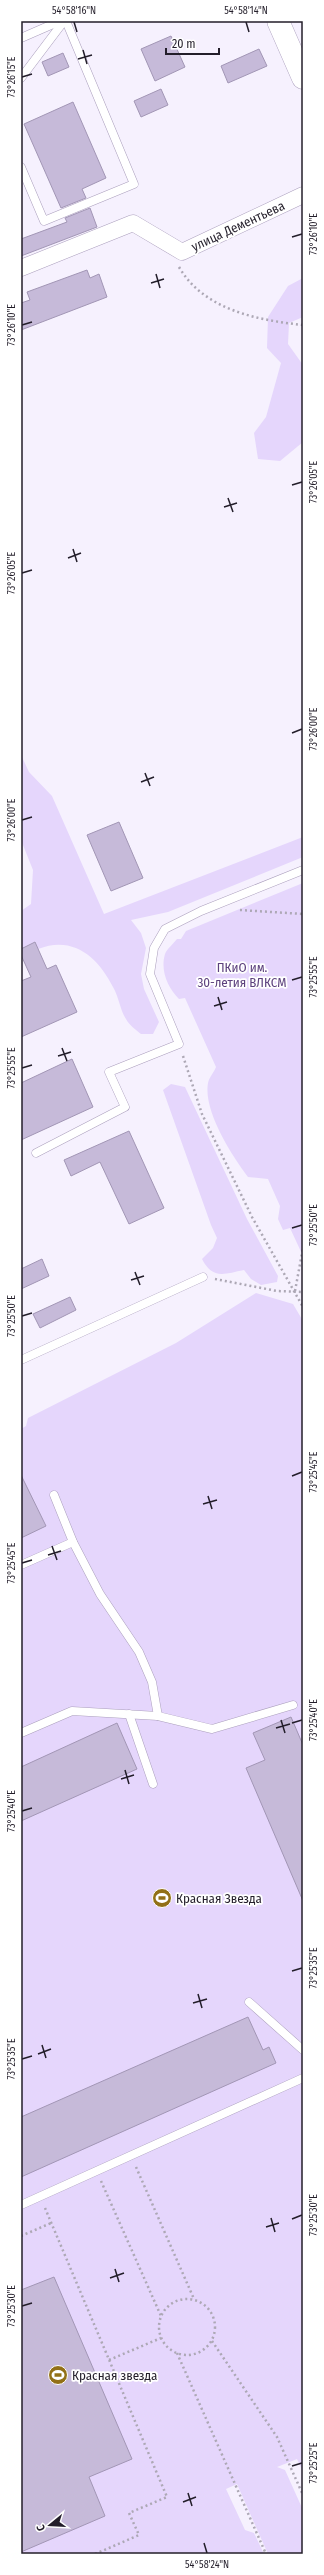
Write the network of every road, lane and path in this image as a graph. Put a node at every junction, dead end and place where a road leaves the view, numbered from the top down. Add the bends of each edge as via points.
1 (60, 21) edge
2 (65, 21) edge
3 (278, 21) edge
4 (21, 38) edge
5 (21, 78) edge
6 (303, 78) edge
7 (21, 167) edge
8 (303, 195) edge
9 (163, 241) junction
10 (21, 268) edge
11 (303, 325) edge
12 (303, 870) edge
13 (232, 910) dead end
14 (303, 914) edge
15 (179, 1044) junction
16 (36, 1153) dead end
17 (303, 1248) edge
18 (203, 1277) joint
19 (295, 1292) junction
20 (303, 1292) edge
21 (303, 1307) edge
22 (21, 1360) edge
23 (54, 1495) dead end
24 (73, 1542) junction
25 (21, 1564) edge
26 (293, 1705) dead end
27 (129, 1714) junction
28 (158, 1716) junction
29 (21, 1733) edge
30 (153, 1784) dead end
31 (249, 2002) dead end
32 (303, 2050) edge
33 (303, 2078) edge
34 (131, 2155) junction
35 (97, 2171) junction
36 (40, 2196) junction
37 (21, 2205) edge
38 (51, 2223) junction
39 (21, 2236) edge
40 (194, 2299) junction
41 (161, 2316) junction
42 (161, 2338) junction
43 (212, 2341) junction
44 (177, 2353) junction
45 (110, 2360) junction
46 (303, 2495) edge
47 (95, 2554) edge
48 (266, 2554) edge

1 - 4 lane
2 - 5 lane
2 - 7 lane via 134,184 44,221
3 - 6 main road
8 - 9 street, улица Дементьева via 182,252
9 - 10 street, улица Дементьева via 132,223
9 - 11 path via 187,282 210,301 266,321
12 - 15 lane via 201,911 165,929 154,948 150,974
13 - 14 path
15 - 16 lane via 109,1072 125,1107
15 - 19 path via 202,1114 252,1217
17 - 19 path
18 - 19 path
18 - 22 lane
19 - 20 path
19 - 21 path
23 - 24 lane
24 - 25 lane
24 - 28 lane via 100,1594 139,1652 152,1682
26 - 28 lane via 212,1729
27 - 28 lane
27 - 29 lane via 72,1711
27 - 30 lane
31 - 32 lane
33 - 34 lane
34 - 35 lane
34 - 40 path
35 - 36 lane
35 - 41 path
36 - 37 lane
36 - 38 path
38 - 39 path
38 - 45 path
40 - 41 path via 176,2300 168,2305
40 - 43 path via 202,2302 214,2315 216,2324
41 - 42 path
42 - 44 path
42 - 45 path
43 - 44 path via 199,2353
43 - 46 path via 277,2437
44 - 48 path
45 - 47 path via 167,2497 129,2513 139,2536

